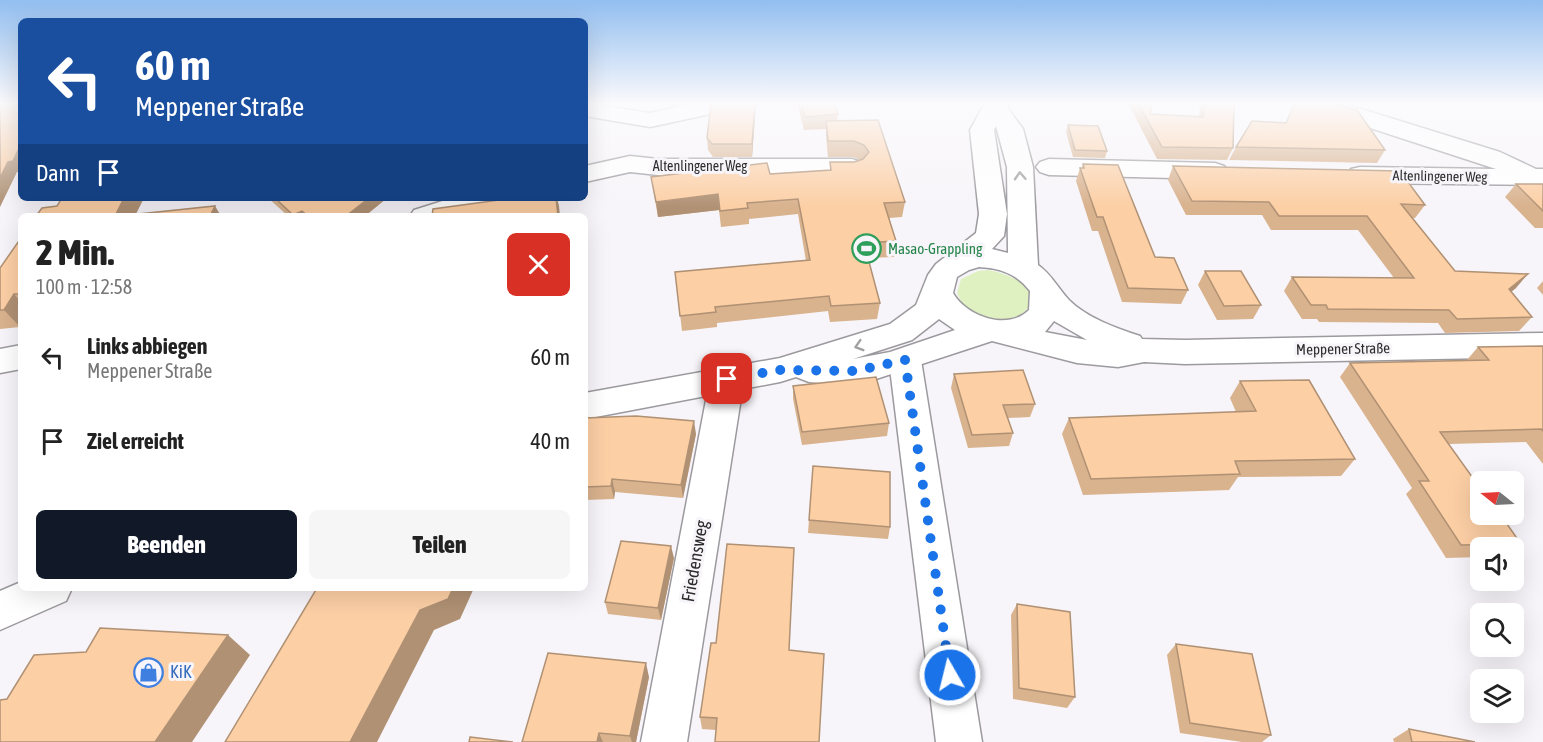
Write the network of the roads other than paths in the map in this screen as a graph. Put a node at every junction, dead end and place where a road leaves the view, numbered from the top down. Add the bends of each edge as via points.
1 (643, 138) edge
2 (983, 138) edge
3 (1013, 138) edge
4 (1429, 138) edge
5 (630, 164) junction
6 (852, 167) edge
7 (1049, 167) dead end
8 (1240, 172) edge
9 (588, 173) edge
10 (1336, 174) edge
11 (1540, 177) edge
12 (471, 201) edge
13 (433, 213) edge
14 (960, 262) junction
15 (1023, 268) junction
16 (939, 288) junction
17 (1045, 290) junction
18 (994, 331) junction
19 (1543, 345) edge
20 (1144, 350) junction
21 (18, 358) edge
22 (905, 360) junction
23 (0, 361) edge
24 (780, 370) junction
25 (727, 379) junction
26 (588, 405) edge
27 (45, 591) edge
28 (0, 611) edge
29 (664, 742) edge
30 (959, 742) edge

1 - 5 main road
2 - 14 main road via 993,214 990,236
15 -> 3 main road via 1020,167
4 - 11 main road
5 - 6 main road, Altenlingener Weg
5 - 9 main road, Altenlingener Weg
7 - 8 main road
10 - 11 main road, Altenlingener Weg
12 - 13 main road
14 - 15 main road via 991,258
14 - 16 main road via 944,273
15 - 17 main road
16 - 18 main road via 948,310 959,319
16 -> 24 main road, Meppener Straße via 929,311 901,332
17 - 18 main road via 1048,302 1044,314 1034,324 1018,330
17 - 20 main road, Meppener Straße via 1061,310 1088,329
18 - 20 main road, Meppener Straße via 1077,351 1118,355
18 - 22 main road, Meppener Straße via 958,339
19 - 20 main road, Meppener Straße
21 - 23 main road
22 - 24 main road, Meppener Straße via 855,371
22 - 30 main road
24 - 25 main road, Meppener Straße
25 - 26 main road, Meppener Straße
25 - 29 main road, Friedensweg
27 - 28 main road

